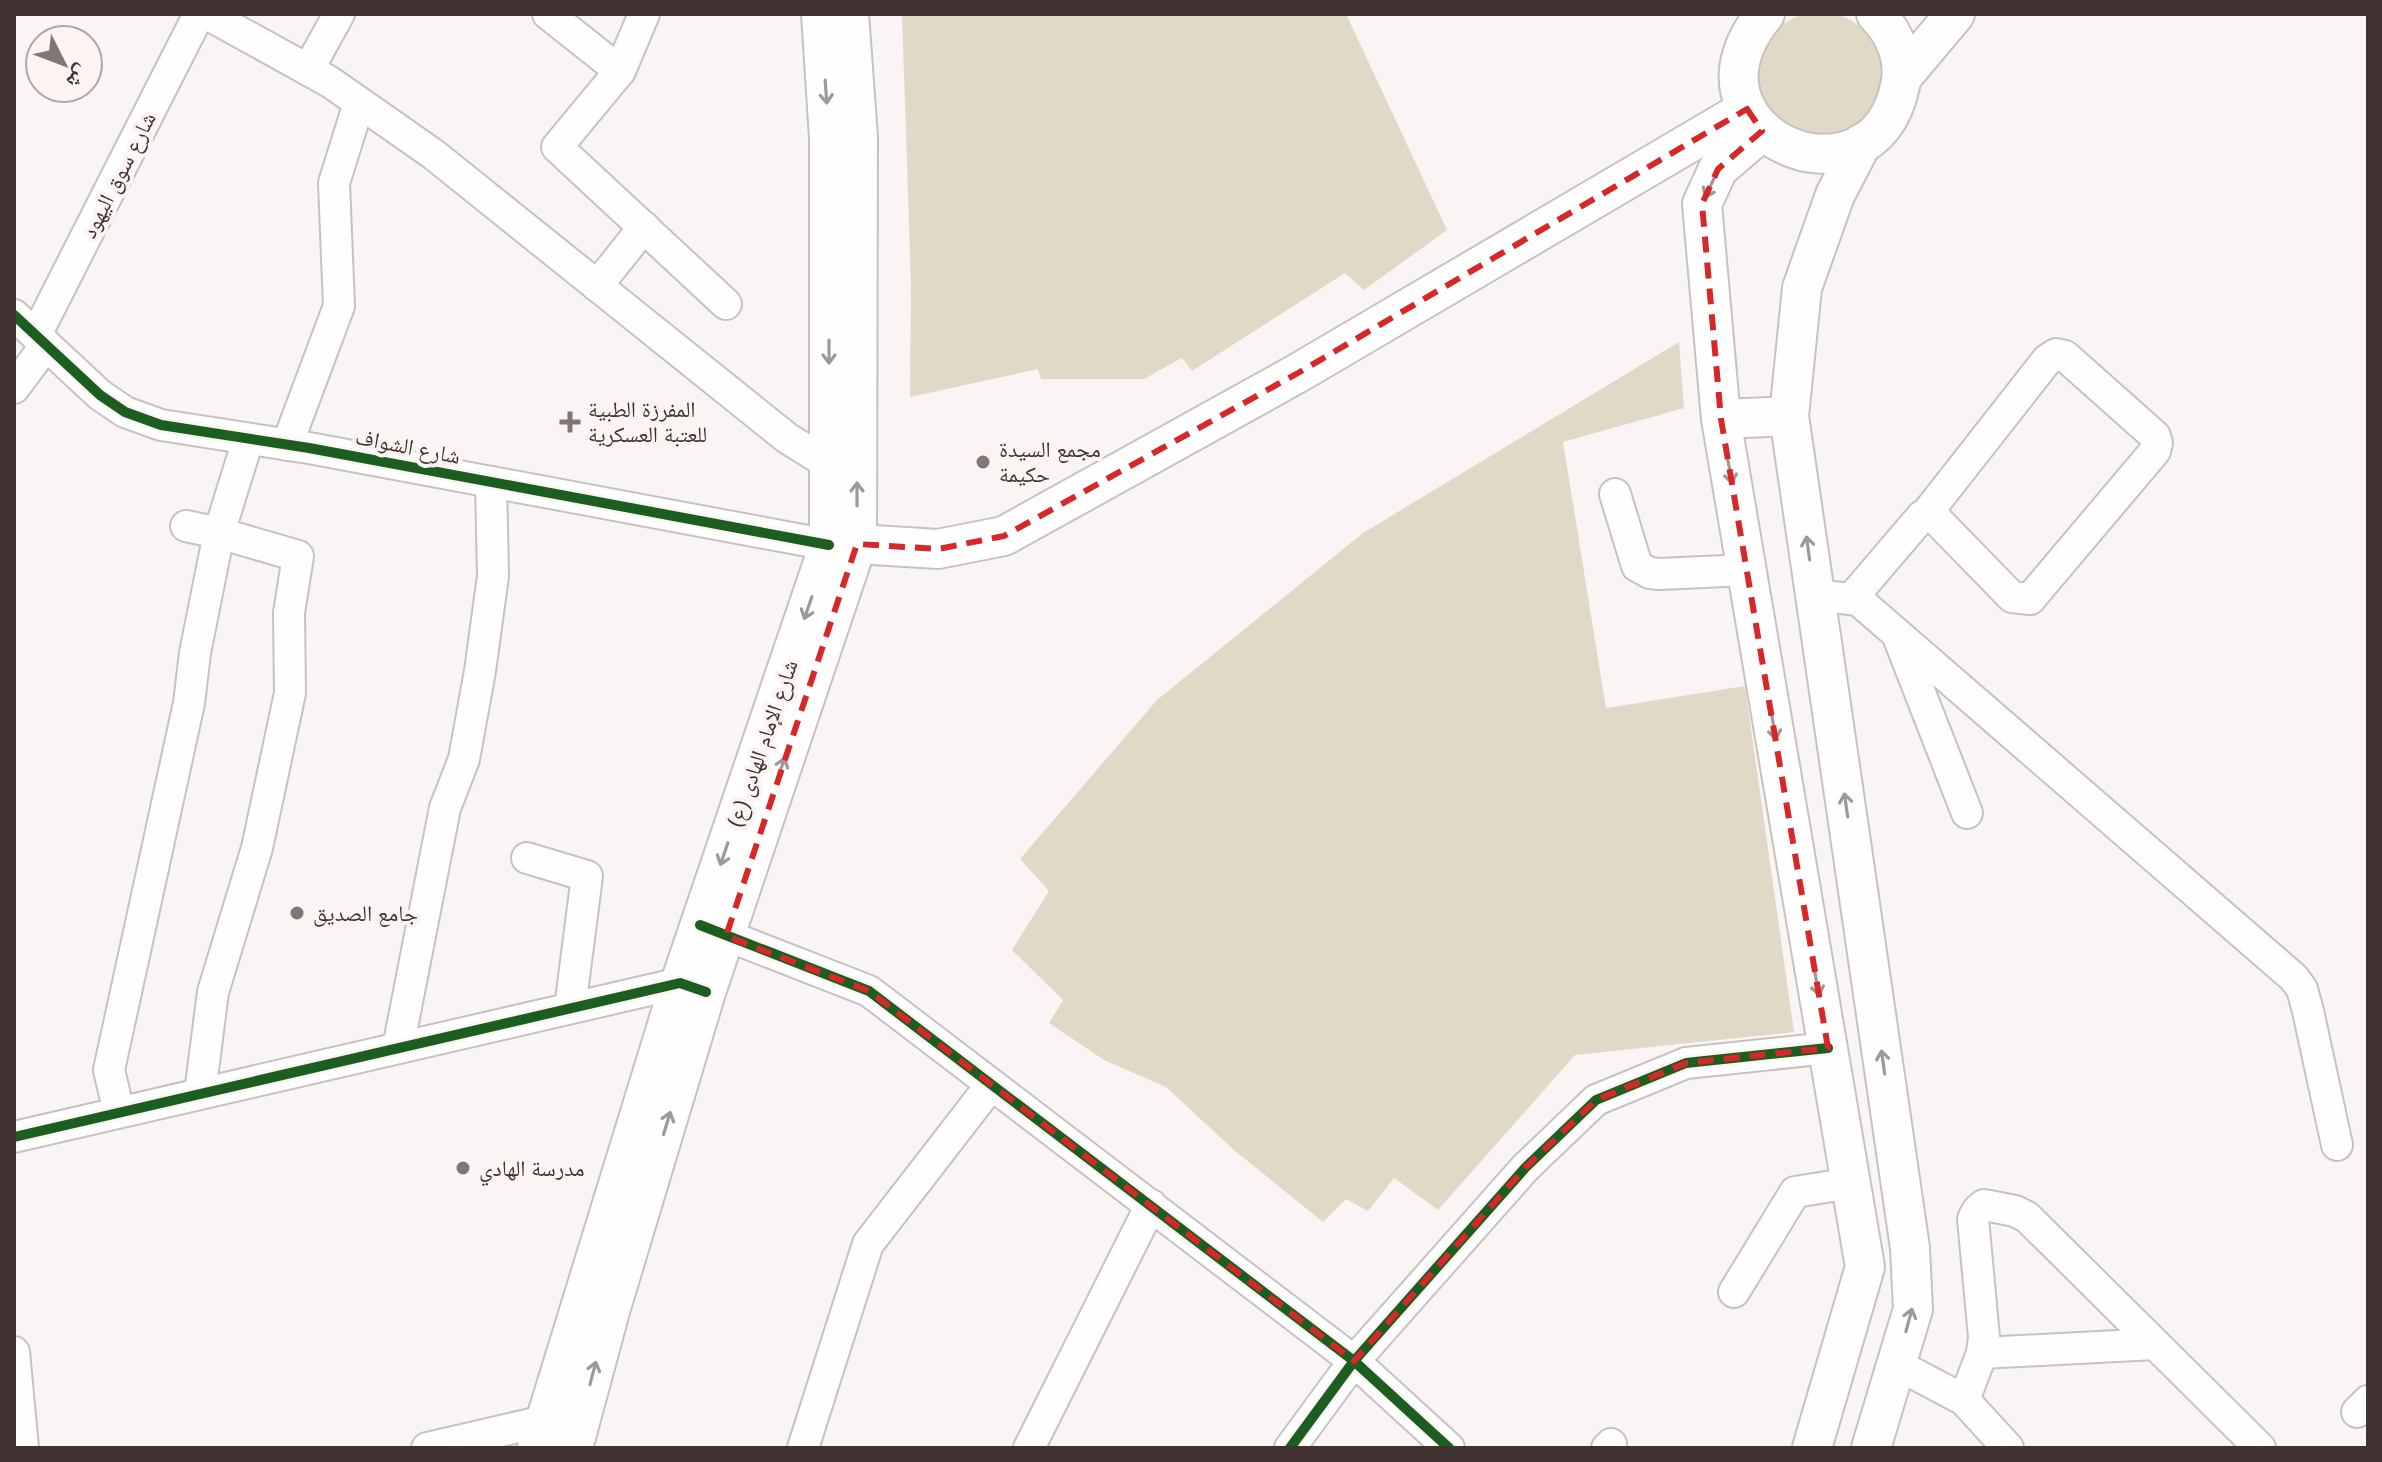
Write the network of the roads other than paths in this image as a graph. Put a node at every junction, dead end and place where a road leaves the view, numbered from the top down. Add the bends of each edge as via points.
1 (199, 14) edge
2 (207, 14) edge
3 (339, 14) edge
4 (548, 14) edge
5 (644, 14) edge
6 (821, 14) edge
7 (849, 14) edge
8 (1876, 14) edge
9 (1955, 14) edge
10 (1753, 20) edge
11 (308, 70) junction
12 (620, 71) junction
13 (1903, 76) junction
14 (359, 103) junction
15 (1755, 120) junction
16 (1862, 143) junction
17 (644, 227) junction
18 (597, 286) junction
19 (726, 304) dead end
20 (32, 332) edge
21 (14, 388) edge
22 (1789, 416) junction
23 (1721, 419) junction
24 (248, 440) junction
25 (287, 445) junction
26 (829, 464) junction
27 (491, 482) junction
28 (1615, 494) dead end
29 (1927, 513) junction
30 (186, 526) dead end
31 (219, 533) junction
32 (843, 544) junction
33 (1747, 570) junction
34 (1834, 597) junction
35 (1896, 633) junction
36 (1967, 813) dead end
37 (527, 858) dead end
38 (713, 930) junction
39 (693, 987) junction
40 (570, 1008) junction
41 (398, 1048) junction
42 (1828, 1048) junction
43 (991, 1085) junction
44 (200, 1093) junction
45 (119, 1112) junction
46 (14, 1137) edge
47 (2337, 1145) dead end
48 (1851, 1183) junction
49 (1151, 1205) junction
50 (1734, 1292) dead end
51 (2155, 1344) junction
52 (14, 1352) edge
53 (1982, 1353) junction
54 (1354, 1361) junction
55 (1896, 1364) junction
56 (1964, 1400) junction
57 (540, 1435) edge
58 (23, 1448) edge
59 (427, 1448) edge
60 (573, 1448) edge
61 (803, 1448) edge
62 (1029, 1448) edge
63 (1290, 1448) edge
64 (1449, 1448) edge
65 (1812, 1448) edge
66 (1871, 1448) edge
67 (2008, 1448) edge
68 (2260, 1448) edge

1 - 20 street, شارع سوق اليهود
2 - 11 street
3 - 11 street
4 - 12 street
5 - 12 street
6 -> 26 main road, شارع الإمام الهادی (ع) via 829,138
32 -> 7 main road, شارع الإمام الهادی (ع) via 858,137
8 - 13 main road via 1899,49
9 - 13 main road
10 - 15 main road via 1740,57 1739,84
11 - 14 street
12 - 17 street via 557,147
13 - 16 main road via 1897,102 1883,126
14 - 18 street via 433,154
14 - 25 street via 334,183 339,306
15 - 16 main road via 1785,147 1810,154 1837,153
15 -> 23 main road via 1718,169 1702,204
15 - 32 main road via 1004,536 938,549
16 - 22 main road via 1835,195 1802,288
17 - 18 street
17 - 19 street
18 - 26 street via 787,438
20 - 21 street, شارع سوق اليهود
20 - 24 street, شارع الشواف via 125,412 161,425
22 - 23 main road
34 -> 22 main road
23 -> 33 main road
24 - 25 street, شارع الشواف
24 - 31 street
25 - 27 street, شارع الشواف
26 - 32 main road, شارع الإمام الهادی (ع)
27 - 32 street, شارع الشواف
27 - 41 street via 493,576 480,671 464,759 445,808
28 - 33 street via 1637,566 1660,574
29 - 29 street via 2012,597 2030,599 2155,451 2155,436 2065,356 2056,354
29 - 34 street
30 - 31 street
31 - 44 street via 298,556 289,613 290,693 257,848 213,992
31 - 45 street via 189,703 109,1070
32 - 38 main road, شارع الإمام الهادی (ع)
33 -> 42 main road
34 - 35 street
55 -> 34 main road via 1913,1309 1910,1248
35 - 36 street
35 - 47 street via 2294,978 2308,1011
37 - 40 street via 587,876
38 - 39 main road, شارع الإمام الهادی (ع)
38 - 43 street via 869,991
39 - 40 street
39 - 57 main road, شارع الإمام الهادی (ع)
60 -> 39 main road, شارع الإمام الهادی (ع)
40 - 41 street
41 - 44 street
42 - 48 main road
42 - 54 street via 1686,1063 1596,1100 1525,1168
43 - 49 street
43 - 61 street via 868,1244
44 - 45 street
45 - 46 street
48 - 50 street via 1795,1192
48 - 65 main road via 1865,1267
49 - 54 street
49 - 62 street
51 - 53 street
51 - 53 street via 2027,1217 1984,1205 1973,1219
51 - 68 street
52 - 58 street
53 - 56 street
54 - 63 street
54 - 64 street
55 - 56 street
55 - 66 main road
56 - 67 street
57 - 59 street

